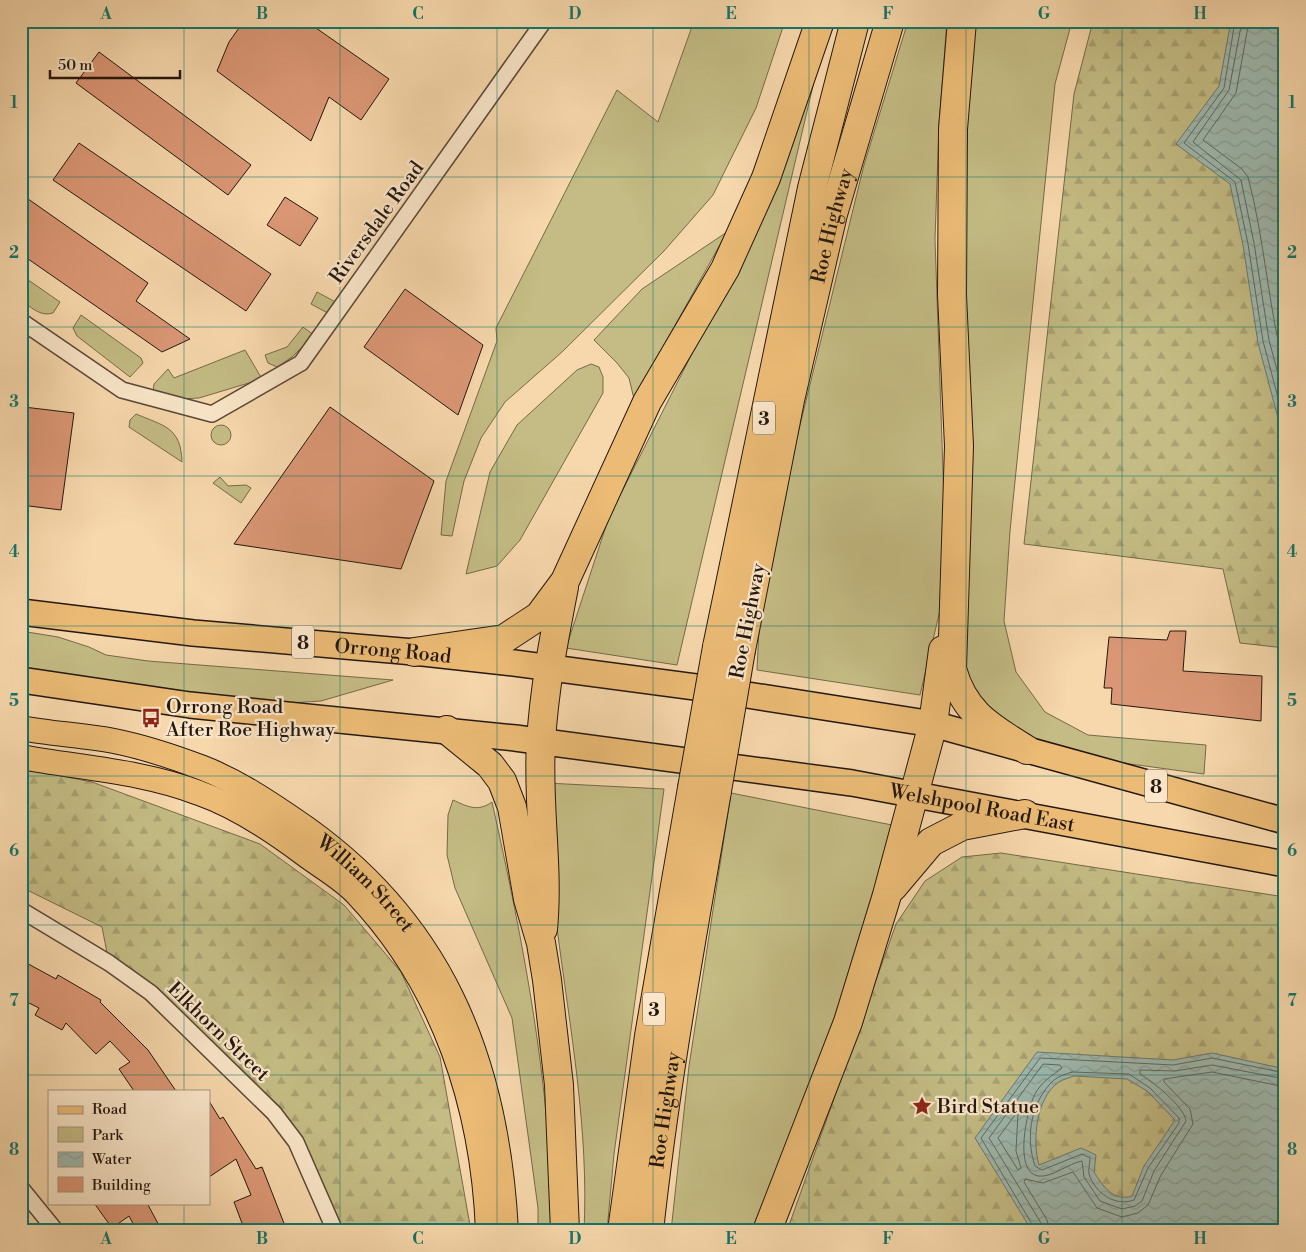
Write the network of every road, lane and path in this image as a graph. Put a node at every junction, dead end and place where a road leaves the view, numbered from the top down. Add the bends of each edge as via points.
1 (544, 21) edge
2 (820, 21) edge
3 (855, 21) edge
4 (890, 21) edge
5 (962, 21) edge
6 (21, 321) edge
7 (957, 552) junction
8 (565, 581) junction
9 (21, 612) edge
10 (729, 648) junction
11 (414, 652) junction
12 (549, 668) junction
13 (21, 680) edge
14 (933, 724) junction
15 (21, 728) edge
16 (447, 730) junction
17 (541, 742) junction
18 (1027, 750) junction
19 (21, 757) edge
20 (704, 789) junction
21 (914, 794) junction
22 (1025, 814) junction
23 (1285, 821) edge
24 (1285, 864) edge
25 (887, 895) junction
26 (21, 910) edge
27 (541, 943) junction
28 (21, 1188) edge
29 (56, 1231) edge
30 (335, 1231) edge
31 (488, 1231) edge
32 (506, 1231) edge
33 (565, 1231) edge
34 (622, 1231) edge
35 (648, 1231) edge
36 (767, 1231) edge

1 - 6 street, Riversdale Road via 301,362 212,414 122,390
2 - 8 highway via 766,178 725,269 647,402
3 - 10 highway, Roe Highway / 3 via 812,188
4 - 10 highway, Roe Highway / 3 via 833,214
5 - 7 highway via 953,129 952,295 958,446
7 - 14 highway
7 - 18 highway via 952,669 958,690 984,723
8 - 11 highway via 539,616 504,639
8 - 12 highway
9 - 11 highway, Orrong Road / 8 via 193,633
10 - 20 highway, Roe Highway / 3, bridge
11 - 12 highway, Orrong Road / 8
12 - 14 highway, Orrong Road / 8
12 - 17 highway
13 - 16 highway via 190,704
14 - 18 highway, 8
14 - 21 highway
15 - 32 main road, William Street via 115,741 203,768 263,798 321,838 368,880 407,924 441,977 465,1025 485,1082 496,1132
16 - 17 highway
16 - 27 highway via 490,765 502,781 512,807 528,900
17 - 21 highway, Welshpool Road East
17 - 27 highway via 546,897
18 - 23 highway, 8
19 - 31 main road, William Street via 156,780 200,793 256,821 356,893 392,935 426,987 447,1034 466,1086 478,1135
20 - 34 highway, Roe Highway / 3 via 649,1036
20 - 35 highway, Roe Highway / 3
21 - 22 highway, Welshpool Road East
21 - 25 highway
22 - 24 highway, Welshpool Road East
22 - 25 highway via 962,826 930,842
25 - 36 highway via 848,1022
26 - 30 street, Elkhorn Street via 109,963 151,993 274,1113 296,1142
27 - 33 highway via 559,1085
28 - 29 street

